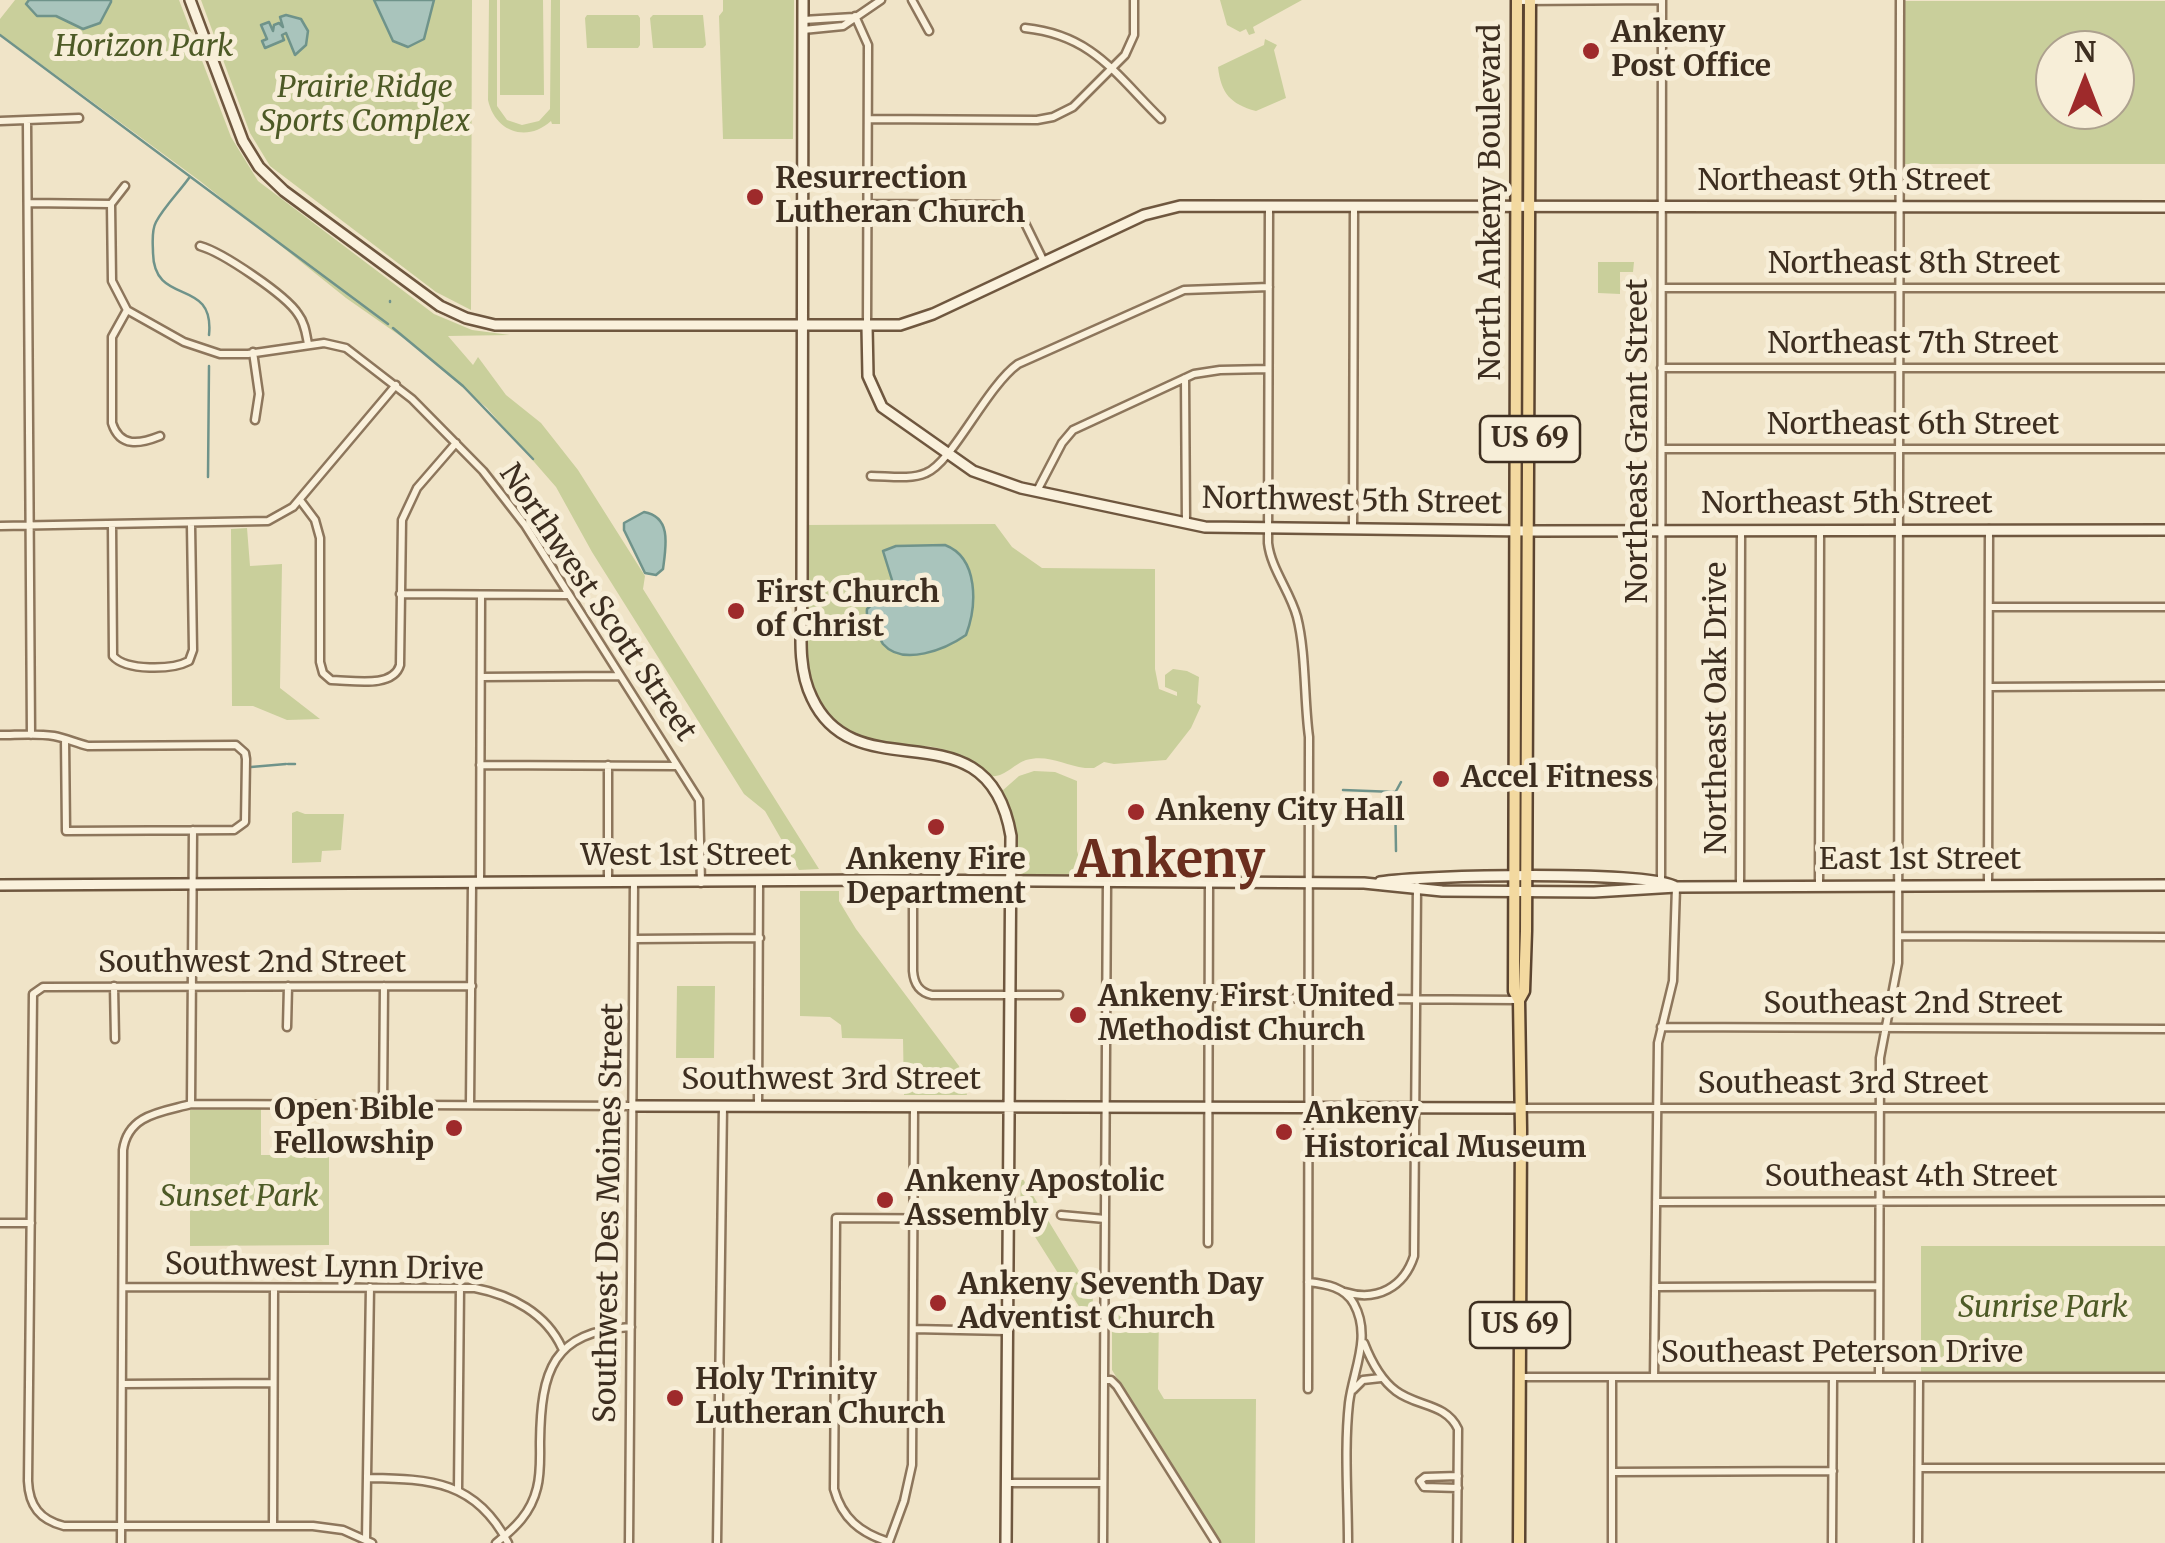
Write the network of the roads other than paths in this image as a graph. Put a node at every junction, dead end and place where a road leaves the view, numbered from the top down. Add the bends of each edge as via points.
1 (190, 0) edge
2 (803, 0) edge
3 (881, 0) edge
4 (912, 0) edge
5 (1134, 0) edge
6 (1517, 0) edge
7 (1662, 0) edge
8 (1900, 0) edge
9 (1530, 1) edge
10 (855, 16) junction
11 (803, 25) junction
12 (1025, 28) dead end
13 (929, 30) dead end
14 (1111, 69) junction
15 (80, 118) dead end
16 (868, 119) junction
17 (1162, 119) dead end
18 (0, 121) edge
19 (27, 121) junction
20 (125, 186) dead end
21 (28, 204) junction
22 (112, 204) junction
23 (867, 204) junction
24 (1268, 206) junction
25 (1524, 206) junction
26 (1354, 207) junction
27 (1662, 207) junction
28 (1900, 207) junction
29 (2165, 207) edge
30 (200, 246) dead end
31 (1044, 262) junction
32 (1269, 287) junction
33 (1900, 287) junction
34 (1662, 288) junction
35 (2165, 288) edge
36 (127, 310) junction
37 (802, 325) junction
38 (867, 326) junction
39 (308, 344) junction
40 (253, 352) junction
41 (1661, 368) junction
42 (1900, 368) junction
43 (2165, 368) edge
44 (1268, 370) junction
45 (1185, 378) junction
46 (396, 385) junction
47 (254, 420) dead end
48 (160, 436) dead end
49 (456, 442) junction
50 (1899, 448) junction
51 (2165, 448) edge
52 (1662, 449) junction
53 (946, 454) junction
54 (871, 476) dead end
55 (1036, 490) junction
56 (300, 500) junction
57 (1186, 523) junction
58 (112, 525) junction
59 (191, 525) junction
60 (0, 526) edge
61 (30, 526) junction
62 (1268, 528) junction
63 (1353, 529) junction
64 (1820, 530) junction
65 (1989, 530) junction
66 (2165, 530) edge
67 (1523, 531) junction
68 (1660, 531) junction
69 (1740, 531) junction
70 (1899, 531) junction
71 (400, 594) junction
72 (481, 595) junction
73 (569, 595) junction
74 (1989, 607) junction
75 (2165, 607) edge
76 (481, 676) junction
77 (621, 676) junction
78 (2165, 686) edge
79 (1988, 687) junction
80 (0, 735) edge
81 (32, 735) junction
82 (65, 739) junction
83 (480, 765) junction
84 (608, 766) junction
85 (678, 766) junction
86 (192, 830) junction
87 (913, 880) junction
88 (1010, 881) junction
89 (1107, 881) junction
90 (760, 882) junction
91 (1209, 882) junction
92 (1661, 882) junction
93 (608, 883) junction
94 (634, 883) junction
95 (701, 883) junction
96 (1310, 883) junction
97 (1417, 883) junction
98 (192, 884) junction
99 (476, 884) junction
100 (1521, 884) junction
101 (0, 885) edge
102 (2165, 885) edge
103 (1676, 886) junction
104 (1740, 886) junction
105 (1819, 886) junction
106 (1898, 886) junction
107 (1988, 886) junction
108 (1898, 936) junction
109 (760, 938) junction
110 (2165, 938) edge
111 (635, 939) junction
112 (114, 986) junction
113 (288, 986) junction
114 (384, 986) junction
115 (472, 986) junction
116 (192, 987) junction
117 (1053, 994) dead end
118 (1010, 995) junction
119 (1106, 997) junction
120 (1209, 998) junction
121 (1309, 998) junction
122 (1416, 1000) junction
123 (1519, 1000) junction
124 (288, 1027) dead end
125 (1661, 1028) junction
126 (1884, 1028) junction
127 (2165, 1029) edge
128 (114, 1039) dead end
129 (191, 1104) junction
130 (383, 1105) junction
131 (470, 1106) junction
132 (634, 1106) junction
133 (722, 1106) junction
134 (758, 1106) junction
135 (914, 1106) junction
136 (1209, 1106) junction
137 (1009, 1107) junction
138 (1308, 1107) junction
139 (1880, 1107) junction
140 (1106, 1108) junction
141 (1416, 1108) junction
142 (1521, 1108) junction
143 (1657, 1108) junction
144 (2165, 1108) edge
145 (1878, 1200) junction
146 (2165, 1201) edge
147 (1656, 1202) junction
148 (1061, 1215) dead end
149 (912, 1218) junction
150 (1008, 1219) junction
151 (1105, 1219) junction
152 (0, 1223) edge
153 (31, 1223) junction
154 (1208, 1243) dead end
155 (1308, 1282) junction
156 (1878, 1286) junction
157 (123, 1287) junction
158 (460, 1287) junction
159 (1655, 1287) junction
160 (274, 1288) junction
161 (370, 1288) junction
162 (1345, 1292) junction
163 (1372, 1296) junction
164 (1359, 1315) junction
165 (631, 1328) junction
166 (912, 1329) junction
167 (1361, 1330) junction
168 (1007, 1331) junction
169 (562, 1348) junction
170 (1612, 1377) junction
171 (1654, 1377) junction
172 (1833, 1377) junction
173 (1878, 1377) junction
174 (1919, 1377) junction
175 (2165, 1377) edge
176 (1520, 1378) junction
177 (1104, 1380) junction
178 (1386, 1382) junction
179 (122, 1384) junction
180 (274, 1384) junction
181 (1308, 1389) dead end
182 (1351, 1394) junction
183 (1918, 1468) junction
184 (2165, 1468) edge
185 (1832, 1470) junction
186 (1613, 1472) junction
187 (1458, 1476) junction
188 (369, 1478) junction
189 (1006, 1483) junction
190 (1103, 1483) junction
191 (1458, 1488) junction
192 (458, 1490) junction
193 (121, 1526) junction
194 (272, 1526) junction
195 (506, 1540) edge
196 (369, 1541) edge
197 (121, 1543) edge
198 (496, 1543) edge
199 (629, 1543) edge
200 (717, 1543) edge
201 (888, 1543) edge
202 (1006, 1543) edge
203 (1103, 1543) edge
204 (1216, 1543) edge
205 (1348, 1543) edge
206 (1457, 1543) edge
207 (1518, 1543) edge
208 (1612, 1543) edge
209 (1832, 1543) edge
210 (1918, 1543) edge

1 - 37 street, Northeast 9th Street via 259,167 440,306 510,326
2 - 11 street
3 - 10 street
4 - 13 street
5 - 14 street via 1132,42
6 - 9 street
6 - 25 main road, North Ankeny Boulevard / US 69
7 - 9 street
7 - 27 street, Northeast Grant Street
8 - 28 street
9 - 25 main road, North Ankeny Boulevard / US 69
10 - 11 street via 832,29
10 - 16 street via 868,45
11 - 37 street
12 - 14 street via 1073,38
14 - 16 street via 1074,107 1044,119
14 - 17 street
15 - 19 street
16 - 23 street
18 - 19 street
19 - 21 street
20 - 22 street
21 - 22 street
21 - 61 street
22 - 36 street via 112,282
23 - 31 street via 1006,205 1020,213
23 - 38 street
24 - 26 street, Northeast 9th Street
24 - 31 street, Northeast 9th Street via 1160,209
24 - 32 street
25 - 26 street, Northeast 9th Street
25 - 27 street, Northeast 9th Street
25 - 67 main road, North Ankeny Boulevard / US 69
26 - 63 street
27 - 28 street, Northeast 9th Street
27 - 34 street, Northeast Grant Street
28 - 29 street, Northeast 9th Street
28 - 33 street
30 - 39 street via 224,255 289,304
31 - 38 street, Northeast 9th Street via 916,321
32 - 44 street
32 - 53 street via 1184,290 1018,364 996,383
33 - 34 street, Northeast 8th Street
33 - 35 street, Northeast 8th Street
33 - 42 street
34 - 41 street, Northeast Grant Street
36 - 40 street, Northwest Scott Street via 196,348
36 - 48 street via 112,337 114,430 132,443
37 - 38 street, Northeast 9th Street
37 - 88 street via 802,661 811,697 853,740 885,750 935,752 978,773 1009,824
38 - 53 street, Northwest 5th Street via 867,368 878,401
39 - 40 street, Northwest Scott Street
39 - 46 street, Northwest Scott Street via 346,348
40 - 47 street via 259,394
41 - 42 street, Northeast 7th Street
41 - 52 street, Northeast Grant Street
42 - 43 street, Northeast 7th Street
42 - 50 street
44 - 45 street
44 - 62 street
45 - 55 street via 1073,430
45 - 57 street
46 - 49 street, Northwest Scott Street
46 - 56 street
49 - 71 street via 404,511
49 - 73 street, Northwest Scott Street via 508,501
50 - 51 street, Northeast 6th Street
50 - 52 street, Northeast 6th Street
50 - 70 street
52 - 68 street, Northeast Grant Street
53 - 54 street via 922,475
53 - 55 street, Northwest 5th Street via 986,478
55 - 57 street, Northwest 5th Street
56 - 59 street via 262,523
56 - 71 street via 320,538 322,674 331,680 396,676
57 - 62 street, Northwest 5th Street
58 - 59 street
58 - 59 street via 116,661 179,666 193,650
58 - 61 street
60 - 61 street
61 - 81 street
62 - 63 street, Northwest 5th Street
62 - 96 street via 1271,558 1301,634
63 - 67 street, Northwest 5th Street
64 - 69 street, Northeast 5th Street
64 - 70 street, Northeast 5th Street
64 - 105 street
65 - 66 street, Northeast 5th Street
65 - 70 street, Northeast 5th Street
65 - 74 street
67 - 68 street, Northeast 5th Street
67 - 100 main road, North Ankeny Boulevard / US 69
68 - 69 street, Northeast 5th Street
68 - 92 street, Northeast Grant Street
69 - 104 street, Northeast Oak Drive
70 - 106 street
71 - 72 street
72 - 73 street
72 - 76 street
73 - 77 street, Northwest Scott Street
74 - 75 street
74 - 79 street
76 - 77 street
76 - 83 street
77 - 85 street, Northwest Scott Street
78 - 79 street
79 - 107 street
80 - 81 street
81 - 82 street
82 - 86 street via 66,831
82 - 86 street via 88,746 241,747 245,822 234,830
83 - 84 street
83 - 99 street
84 - 85 street
84 - 93 street
85 - 95 street, Northwest Scott Street via 700,805
86 - 98 street
87 - 88 street, West 1st Street
87 - 90 street, West 1st Street
87 - 118 street via 913,971 920,990
88 - 89 street, West 1st Street
88 - 118 street
89 - 91 street, West 1st Street
89 - 119 street
90 - 95 street, West 1st Street
90 - 109 street
91 - 96 street, West 1st Street
91 - 120 street
92 - 100 street, East 1st Street
92 - 103 street, East 1st Street
93 - 94 street, West 1st Street
93 - 99 street, West 1st Street
94 - 95 street, West 1st Street
94 - 111 street, Southwest Des Moines Street
96 - 97 street, West 1st Street
96 - 121 street
97 - 100 street, West 1st Street
97 - 122 street
98 - 99 street, West 1st Street
98 - 101 street, West 1st Street
98 - 116 street
99 - 115 street
100 - 103 street, East 1st Street
100 - 123 main road, US 69 via 1514,990
102 - 107 street, East 1st Street
103 - 104 street, East 1st Street
103 - 125 street via 1673,981
104 - 105 street, East 1st Street
105 - 106 street, East 1st Street
106 - 107 street, East 1st Street
106 - 108 street
108 - 110 street
108 - 126 street
109 - 111 street
109 - 134 street
111 - 132 street, Southwest Des Moines Street
112 - 116 street, Southwest 2nd Street
112 - 128 street
112 - 153 street, Southwest 2nd Street via 34,991
113 - 114 street, Southwest 2nd Street
113 - 116 street, Southwest 2nd Street
113 - 124 street
114 - 115 street, Southwest 2nd Street
114 - 130 street
115 - 131 street
116 - 129 street
117 - 118 street
118 - 137 street
119 - 120 street
119 - 140 street
120 - 121 street
120 - 136 street
121 - 122 street
121 - 138 street
122 - 123 street
122 - 141 street
123 - 142 main road, US 69
125 - 126 street, Southeast 2nd Street
125 - 143 street
126 - 127 street, Southeast 2nd Street
126 - 139 street
129 - 130 street, Southwest 3rd Street
129 - 157 street, Southwest 3rd Street via 143,1117 126,1136
130 - 131 street, Southwest 3rd Street
131 - 132 street, Southwest 3rd Street
132 - 133 street, Southwest 3rd Street
132 - 165 street, Southwest Des Moines Street
133 - 134 street, Southwest 3rd Street
133 - 200 street
134 - 135 street, Southwest 3rd Street
135 - 137 street, Southwest 3rd Street
135 - 149 street
136 - 138 street, Southwest 3rd Street
136 - 140 street, Southwest 3rd Street
136 - 154 street
137 - 140 street, Southwest 3rd Street
137 - 150 street
138 - 141 street, Southwest 3rd Street
138 - 155 street
139 - 143 street, Southeast 3rd Street
139 - 144 street, Southeast 3rd Street
139 - 145 street
140 - 151 street
141 - 142 street, Southwest 3rd Street
141 - 163 street via 1414,1256 1398,1283
142 - 143 street, Southeast 3rd Street
142 - 176 main road, US 69
143 - 147 street
145 - 146 street, Southeast 4th Street
145 - 147 street, Southeast 4th Street
145 - 156 street
147 - 159 street
148 - 151 street
149 - 150 street
149 - 166 street
149 - 201 street via 836,1218 834,1489 851,1522
150 - 168 street
151 - 177 street
152 - 153 street
153 - 193 street via 28,1493 48,1521
155 - 162 street
155 - 181 street
156 - 159 street
156 - 173 street
157 - 160 street, Southwest Lynn Drive
157 - 179 street
158 - 161 street, Southwest Lynn Drive
158 - 169 street, Southwest Lynn Drive via 515,1300 541,1319
158 - 192 street
159 - 171 street
160 - 161 street, Southwest Lynn Drive
160 - 180 street
161 - 188 street
162 - 163 street
162 - 164 street
163 - 164 street via 1360,1304
164 - 167 street
165 - 169 street via 597,1331
165 - 199 street, Southwest Des Moines Street
166 - 168 street
166 - 201 street via 912,1465
167 - 178 street
167 - 182 street
168 - 189 street
169 - 195 street via 541,1397 536,1492
170 - 171 street, Southeast Peterson Drive
170 - 176 street, Southeast Peterson Drive
170 - 186 street
171 - 172 street, Southeast Peterson Drive
172 - 173 street, Southeast Peterson Drive
172 - 185 street
173 - 174 street, Southeast Peterson Drive
174 - 175 street, Southeast Peterson Drive
174 - 183 street
176 - 207 main road, US 69
177 - 190 street
177 - 204 street via 1117,1386
178 - 182 street via 1363,1380
178 - 187 street via 1451,1416 1458,1428
179 - 180 street
179 - 193 street
180 - 194 street
182 - 205 street
183 - 184 street
183 - 210 street
185 - 186 street
185 - 209 street
186 - 208 street
187 - 191 street
187 - 191 street via 1420,1481 1424,1487
188 - 192 street via 426,1480
188 - 196 street
189 - 190 street
189 - 202 street
190 - 203 street
191 - 206 street
192 - 195 street via 486,1510
193 - 194 street
193 - 197 street
194 - 196 street via 330,1528
195 - 198 street

